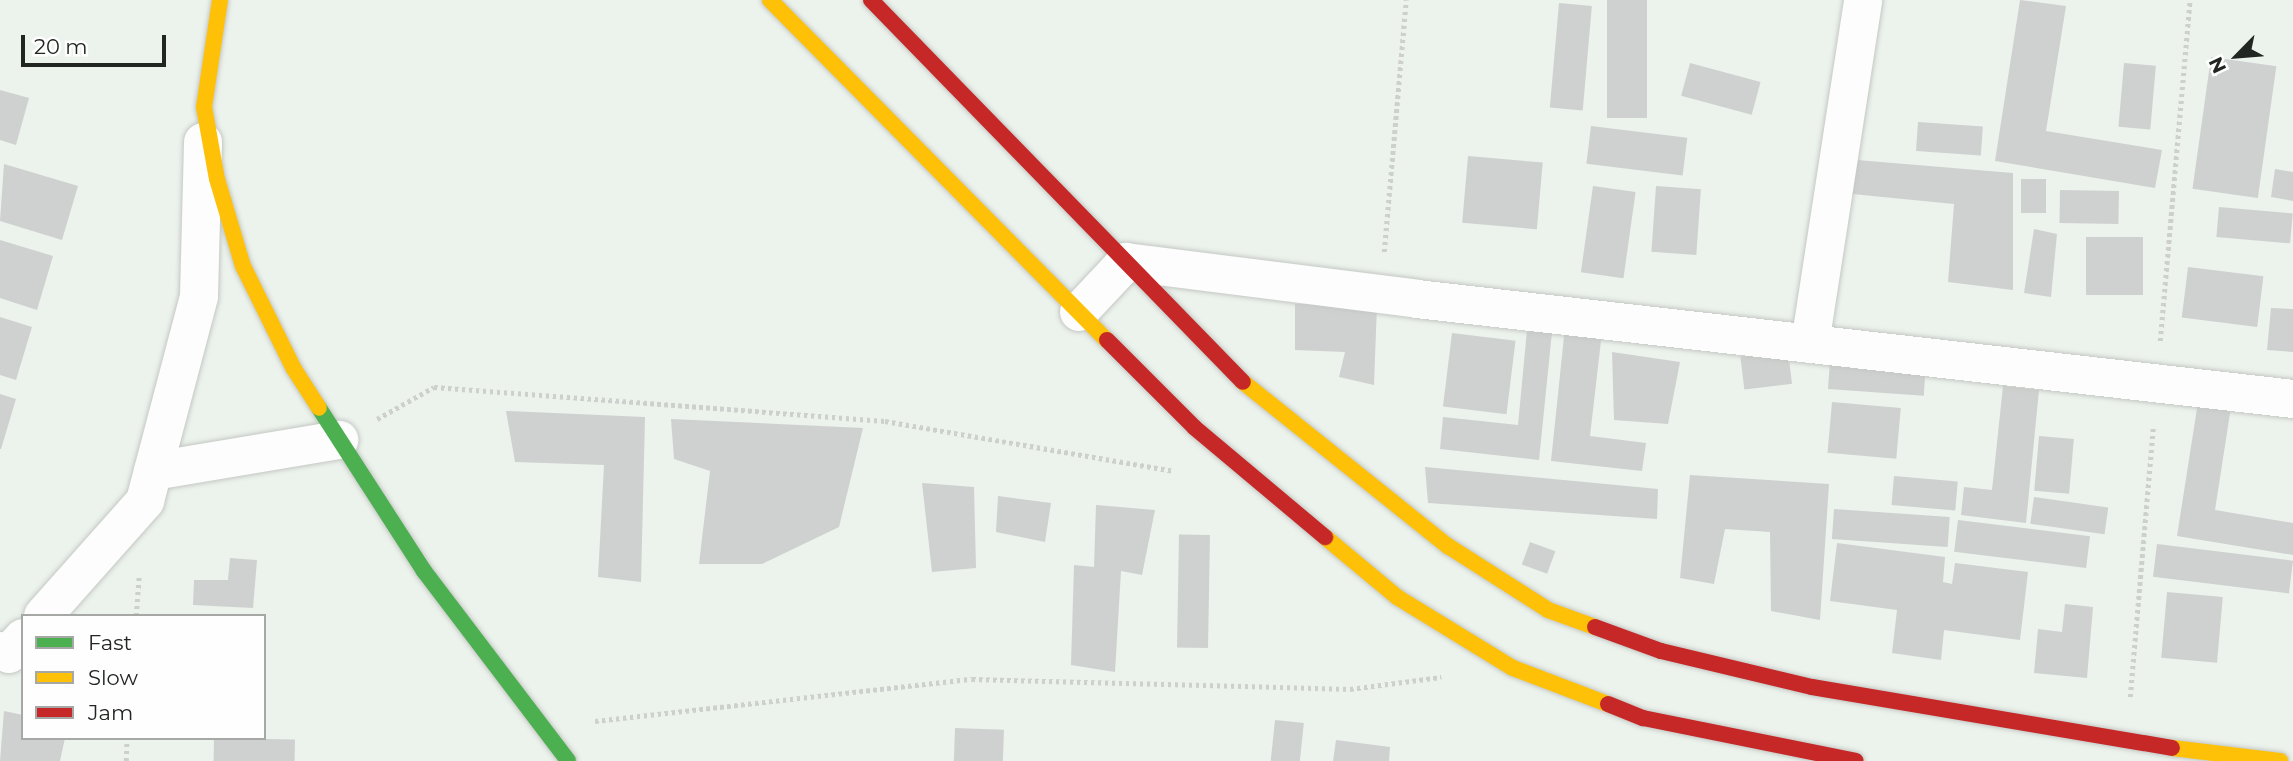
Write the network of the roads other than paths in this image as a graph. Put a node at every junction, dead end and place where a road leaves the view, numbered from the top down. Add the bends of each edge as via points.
1 (220, 0) edge
2 (770, 0) edge
3 (871, 0) edge
4 (1863, 0) edge
5 (204, 107) junction
6 (1126, 262) junction
7 (1079, 312) junction
8 (1810, 344) junction
9 (2293, 399) edge
10 (339, 440) junction
11 (153, 471) junction
12 (45, 614) edge
13 (21, 641) edge
14 (0, 651) edge
15 (568, 761) edge
16 (1856, 761) edge
17 (2280, 761) edge

1 - 5 main road
2 - 7 main road
3 - 6 main road
4 - 8 street
5 - 10 main road via 217,179 243,266 294,369
5 - 11 street via 199,296
6 - 7 street
6 - 8 street
6 - 17 main road via 1245,384 1448,546 1548,610 1661,651 1812,687 2126,742
7 - 16 main road via 1195,428 1397,597 1513,667 1643,718
8 - 9 street
10 - 11 street
10 - 15 main road via 424,571
11 - 12 street via 145,501
13 - 14 street via 9,654

